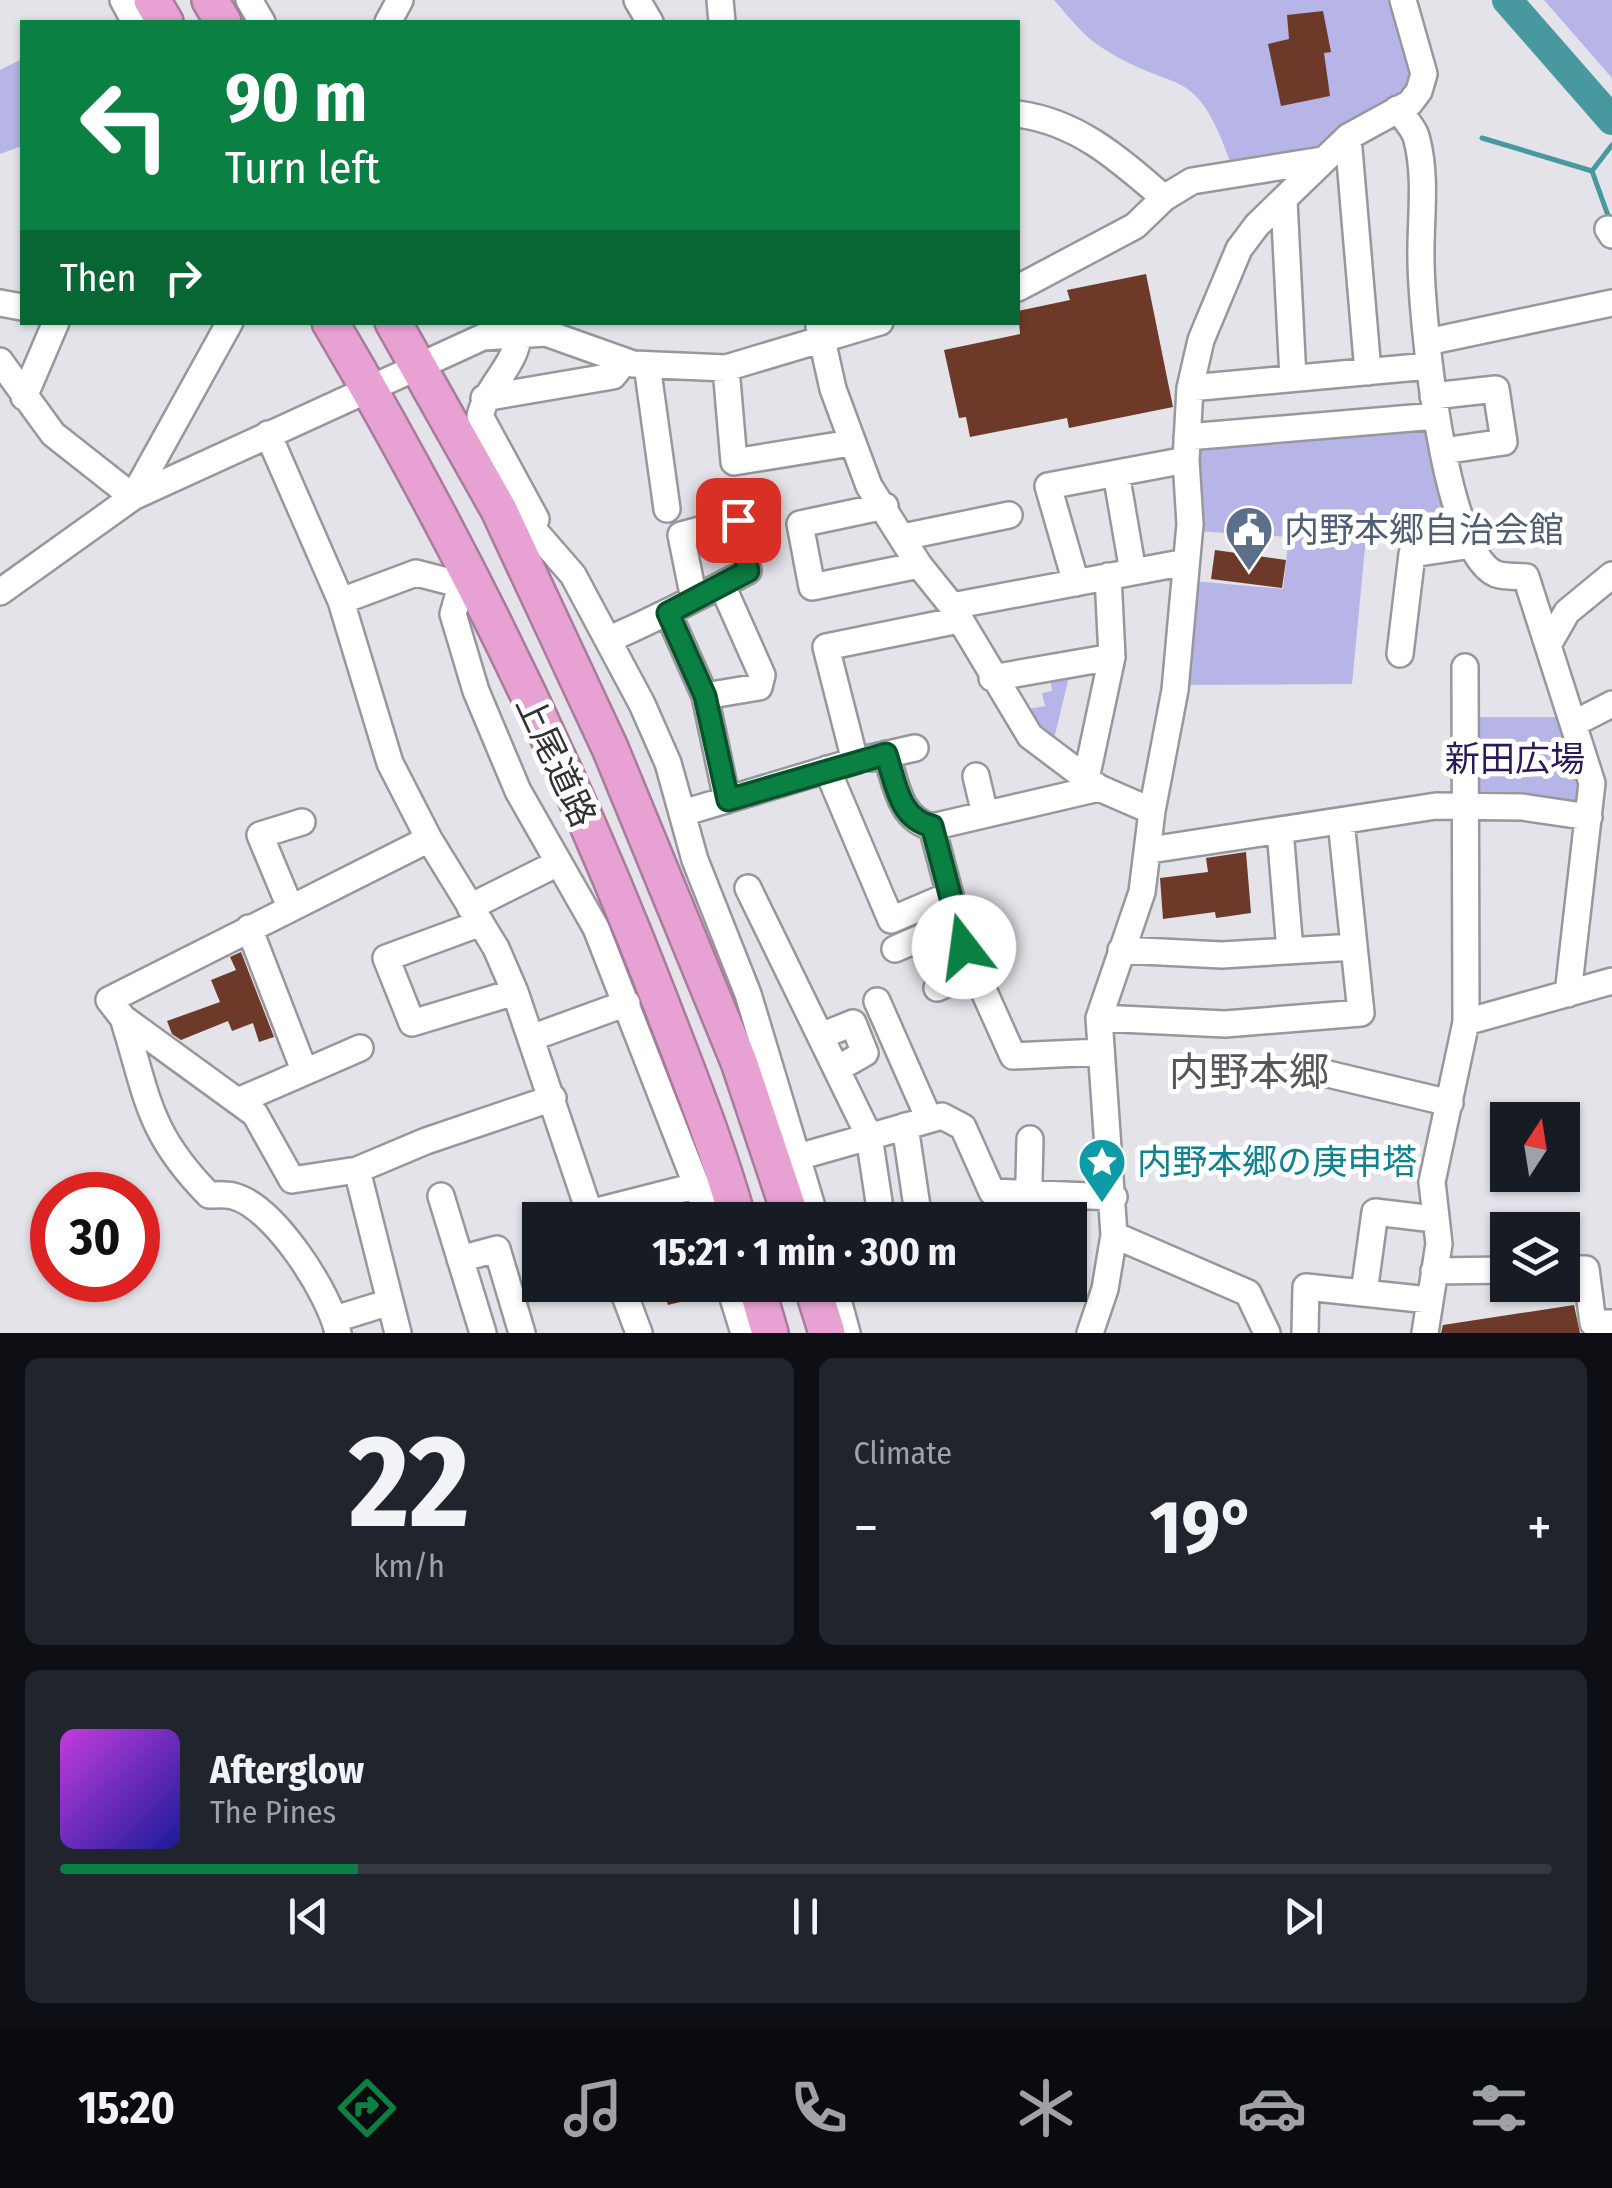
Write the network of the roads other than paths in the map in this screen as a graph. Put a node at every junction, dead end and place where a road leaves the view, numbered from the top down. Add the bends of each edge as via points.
1 (1403, 0) edge
2 (1396, 109) junction
3 (1020, 114) edge
4 (1348, 137) junction
5 (1322, 160) junction
6 (1164, 198) junction
7 (1284, 202) junction
8 (1020, 287) edge
9 (1612, 303) edge
10 (55, 325) edge
11 (228, 325) edge
12 (332, 325) edge
13 (395, 325) edge
14 (860, 325) edge
15 (820, 331) edge
16 (519, 332) junction
17 (1428, 354) junction
18 (0, 361) edge
19 (635, 363) junction
20 (417, 367) junction
21 (726, 368) junction
22 (1368, 372) junction
23 (1293, 378) junction
24 (1190, 388) junction
25 (369, 389) junction
26 (24, 397) junction
27 (484, 398) junction
28 (1435, 406) junction
29 (268, 434) junction
30 (850, 444) junction
31 (1186, 448) junction
32 (1444, 451) junction
33 (1116, 473) junction
34 (133, 497) junction
35 (885, 506) junction
36 (668, 509) dead end
37 (499, 510) junction
38 (1009, 515) dead end
39 (533, 529) junction
40 (903, 537) junction
41 (1472, 545) junction
42 (1186, 562) junction
43 (919, 565) junction
44 (1121, 574) junction
45 (1612, 575) edge
46 (462, 578) junction
47 (1076, 583) junction
48 (722, 585) junction
49 (0, 592) edge
50 (694, 600) junction
51 (341, 602) junction
52 (668, 613) junction
53 (956, 613) junction
54 (610, 639) junction
55 (1548, 645) junction
56 (1400, 654) dead end
57 (1112, 657) junction
58 (1465, 667) dead end
59 (992, 678) junction
60 (705, 696) junction
61 (1609, 713) edge
62 (1574, 724) junction
63 (915, 748) dead end
64 (886, 754) junction
65 (856, 761) junction
66 (827, 769) junction
67 (976, 776) dead end
68 (1602, 781) edge
69 (1093, 784) junction
70 (728, 800) junction
71 (1466, 805) junction
72 (1152, 811) junction
73 (683, 813) junction
74 (984, 814) junction
75 (1589, 816) junction
76 (1341, 821) junction
77 (302, 822) dead end
78 (932, 826) junction
79 (1280, 830) junction
80 (429, 839) junction
81 (1150, 850) junction
82 (556, 864) junction
83 (748, 888) dead end
84 (950, 894) junction
85 (290, 907) junction
86 (476, 915) junction
87 (957, 922) junction
88 (249, 928) junction
89 (1354, 947) junction
90 (895, 949) dead end
91 (1121, 950) junction
92 (1290, 951) junction
93 (975, 971) junction
94 (1612, 982) edge
95 (937, 988) dead end
96 (516, 992) junction
97 (1568, 994) junction
98 (876, 1002) dead end
99 (626, 1003) junction
100 (123, 1018) junction
101 (1098, 1018) junction
102 (1466, 1022) junction
103 (531, 1038) junction
104 (360, 1048) dead end
105 (1100, 1052) junction
106 (304, 1070) junction
107 (1328, 1074) dead end
108 (553, 1098) junction
109 (238, 1101) junction
110 (1450, 1103) junction
111 (917, 1123) junction
112 (869, 1136) junction
113 (1030, 1139) dead end
114 (798, 1157) junction
115 (357, 1170) junction
116 (699, 1185) junction
117 (1031, 1194) junction
118 (440, 1196) dead end
119 (1114, 1197) junction
120 (586, 1202) edge
121 (640, 1202) edge
122 (704, 1202) edge
123 (731, 1202) edge
124 (786, 1202) edge
125 (811, 1202) edge
126 (879, 1202) dead end
127 (919, 1202) edge
128 (1030, 1202) edge
129 (1434, 1219) junction
130 (1114, 1235) junction
131 (460, 1259) junction
132 (1580, 1269) edge
133 (1490, 1270) edge
134 (1434, 1271) junction
135 (1364, 1293) junction
136 (1429, 1300) junction
137 (390, 1302) junction
138 (627, 1302) edge
139 (734, 1302) edge
140 (761, 1302) edge
141 (817, 1302) edge
142 (831, 1302) edge
143 (838, 1302) edge
144 (1612, 1323) edge
145 (337, 1326) edge
146 (479, 1332) edge
147 (398, 1333) edge
148 (522, 1333) edge
149 (639, 1333) edge
150 (744, 1333) edge
151 (770, 1333) edge
152 (827, 1333) edge
153 (847, 1333) edge
154 (1090, 1333) edge
155 (1266, 1333) edge
156 (1304, 1333) edge
157 (1425, 1333) edge

1 - 2 street via 1424,74 1410,103
2 - 4 street
2 - 17 street via 1416,135 1422,166
3 - 6 street via 1076,129
4 - 5 street
4 - 22 street
5 - 6 street via 1192,182
5 - 7 street
6 - 8 street via 1135,226
7 - 23 street
7 - 24 street via 1240,249 1201,340
9 - 17 street
10 - 26 street
11 - 34 street
12 - 25 highway, 上尾道路
13 - 20 highway, 上尾道路
14 - 15 street
15 - 21 street
15 - 30 street
16 - 19 street via 579,342
16 - 20 street via 484,337
16 - 27 street via 518,354
17 - 22 street
17 - 28 street
18 - 26 street
19 - 21 street
19 - 27 street via 613,376
19 - 36 street
20 - 25 street
20 - 37 highway, 上尾道路
21 - 30 street via 734,462
22 - 23 street
23 - 24 street
24 - 31 street
25 - 29 street
25 - 46 highway, 上尾道路 via 426,486
26 - 34 street via 54,434
27 - 39 street via 480,416 536,519
28 - 31 street
28 - 32 street
28 - 32 street via 1496,389 1504,442
29 - 34 street
29 - 51 street
30 - 35 street
31 - 33 street
31 - 42 street
32 - 41 street
33 - 44 street
33 - 47 street via 1048,486
34 - 49 street
35 - 40 street
35 - 43 street via 800,524 812,588
37 - 39 street
37 - 124 highway, 上尾道路 via 626,784 740,1062
38 - 40 street
39 - 54 street via 574,575
40 - 43 street
41 - 55 street via 1496,574 1526,577
41 - 56 street via 1412,554
42 - 44 street
42 - 72 street via 1175,690
43 - 53 street
44 - 47 street
44 - 57 street
45 - 55 street via 1567,612
46 - 51 street via 416,573
46 - 82 street via 452,614 461,648 518,791
46 - 123 highway, 上尾道路 via 557,758 626,913
47 - 53 street
48 - 50 street
48 - 50 street via 748,571 738,520 681,535
48 - 60 street via 762,674 759,687
50 - 52 street
51 - 80 street via 390,762
52 - 54 street
52 - 60 street
53 - 59 street
53 - 65 street via 826,647
54 - 73 street via 668,762
55 - 62 street
57 - 59 street
57 - 69 street
58 - 71 street
59 - 69 street via 1030,736
60 - 70 street
61 - 62 street
62 - 68 street
63 - 64 street
64 - 65 street
64 - 78 street via 904,808 915,822
65 - 66 street
66 - 70 street
66 - 84 street via 891,920
67 - 74 street
68 - 75 street
69 - 72 street
69 - 74 street
70 - 73 street
71 - 75 street
71 - 76 street
71 - 102 street
72 - 81 street
73 - 114 street
74 - 78 street
75 - 97 street
76 - 79 street
76 - 89 street
77 - 85 street via 260,834
78 - 84 street
79 - 81 street
79 - 92 street
80 - 85 street
80 - 86 street
81 - 91 street
82 - 86 street
82 - 99 street via 596,928
83 - 112 street via 821,1036 853,1023 865,1053 837,1070
84 - 87 street
85 - 88 street
86 - 96 street
86 - 96 street via 386,958 412,1023
87 - 90 street
87 - 93 street
88 - 100 street via 111,996
88 - 106 street
89 - 92 street
89 - 101 street via 1360,1013 1225,1024
91 - 92 street
91 - 101 street
93 - 95 street
93 - 105 street via 1013,1056
94 - 97 street
96 - 103 street
97 - 102 street
98 - 111 street
99 - 103 street
99 - 116 street
100 - 109 street
100 - 145 street via 142,1093 178,1163 209,1195 236,1196 266,1219 297,1251
101 - 105 street
102 - 110 street
103 - 108 street
104 - 106 street
105 - 119 street
106 - 109 street
107 - 110 street
108 - 115 street
108 - 120 street
109 - 115 street via 255,1114 292,1180
110 - 129 street via 1432,1182
111 - 112 street
111 - 117 street via 942,1116 964,1127 992,1192
111 - 127 street
112 - 114 street
112 - 126 street
113 - 117 street
114 - 125 street
115 - 137 street
116 - 121 street
116 - 122 street
117 - 119 street
117 - 128 street
118 - 131 street
119 - 130 street
129 - 134 street
129 - 135 street via 1374,1212
130 - 154 street
130 - 155 street via 1248,1293
131 - 146 street
131 - 148 street via 497,1249
132 - 144 street via 1586,1269 1593,1323
133 - 134 street
134 - 136 street
135 - 136 street
135 - 156 street via 1306,1288
136 - 157 street
137 - 145 street
137 - 147 street
138 - 149 street
139 - 150 street
140 - 151 highway
141 - 152 highway
142 - 152 street
143 - 153 street

